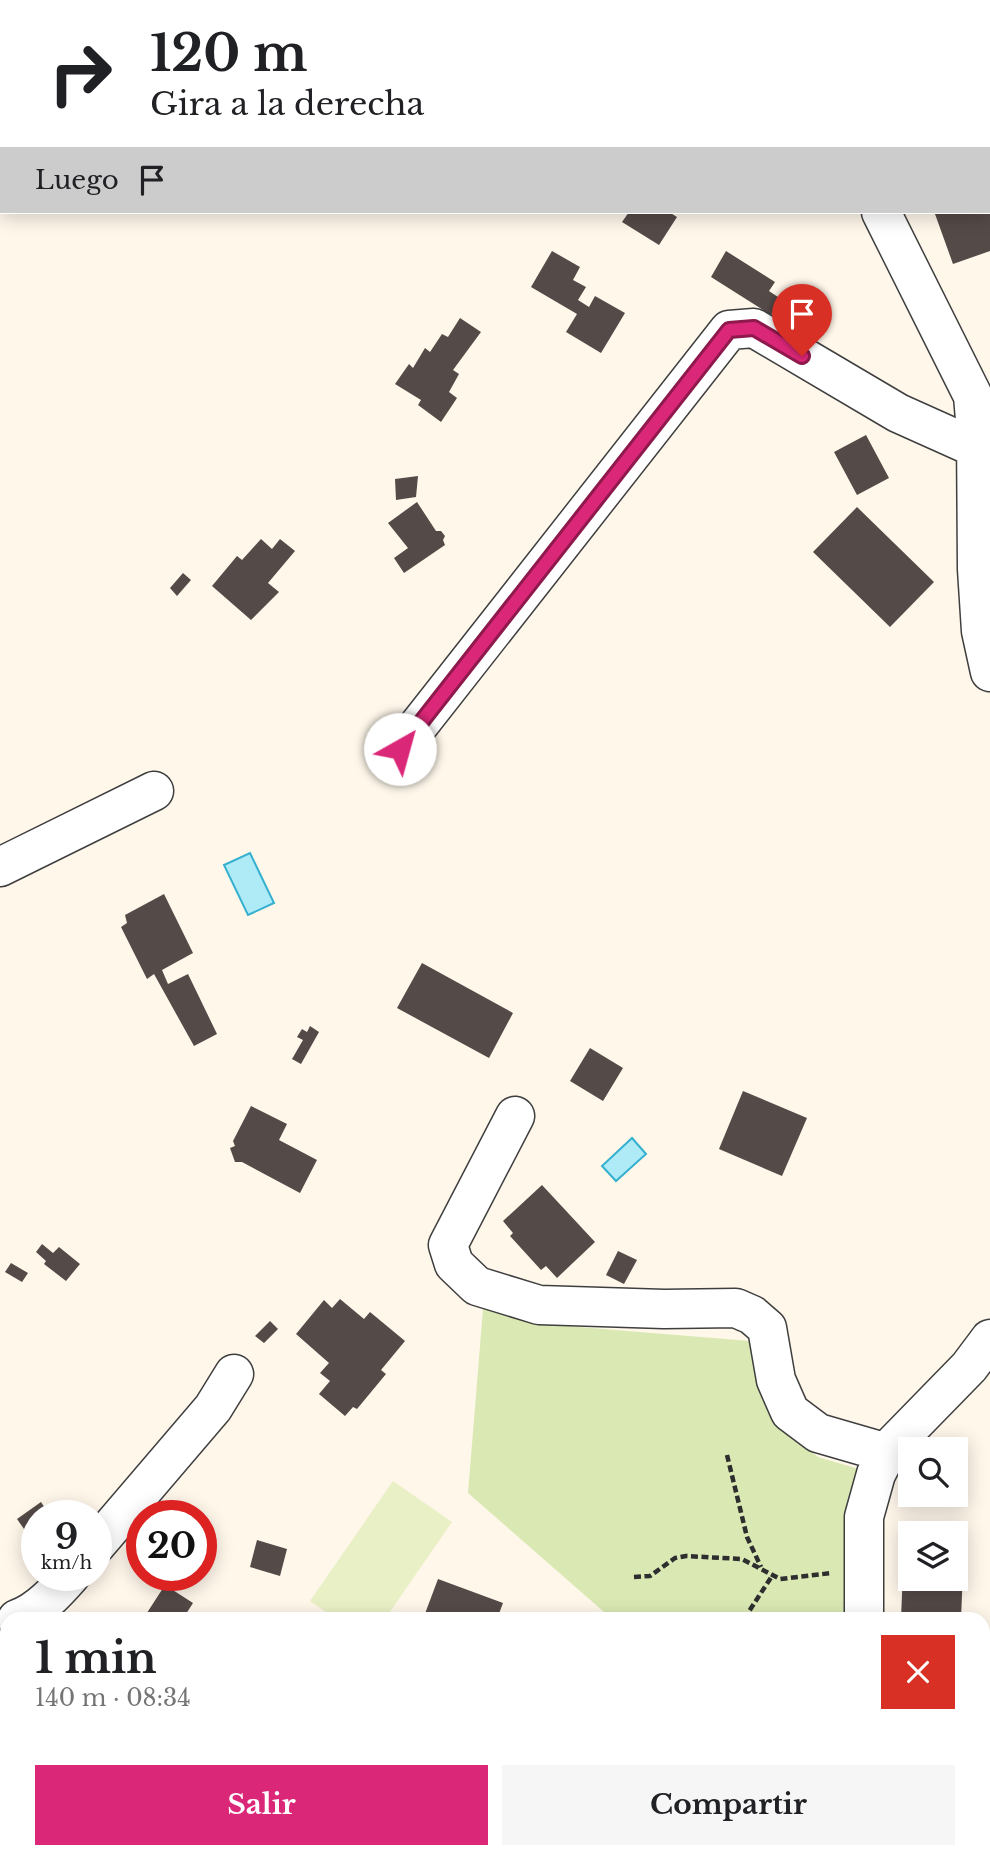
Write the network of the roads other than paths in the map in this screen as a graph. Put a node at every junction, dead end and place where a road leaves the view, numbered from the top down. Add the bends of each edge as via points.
1 (882, 214) edge
2 (976, 448) junction
3 (990, 673) edge
4 (400, 749) dead end
5 (154, 791) dead end
6 (0, 867) edge
7 (515, 1116) dead end
8 (990, 1339) edge
9 (234, 1374) dead end
10 (887, 1453) junction
11 (112, 1526) edge
12 (57, 1591) edge
13 (29, 1612) edge
14 (864, 1612) edge

1 - 2 street via 973,396
2 - 3 street via 977,569 981,631
2 - 4 street via 898,414 754,328 729,330
5 - 6 street
7 - 10 street via 448,1245 454,1264 477,1286 539,1305 736,1308 767,1328 776,1380 790,1412 818,1433
8 - 10 street
9 - 11 street via 213,1408
10 - 14 street via 864,1517
12 - 13 street

